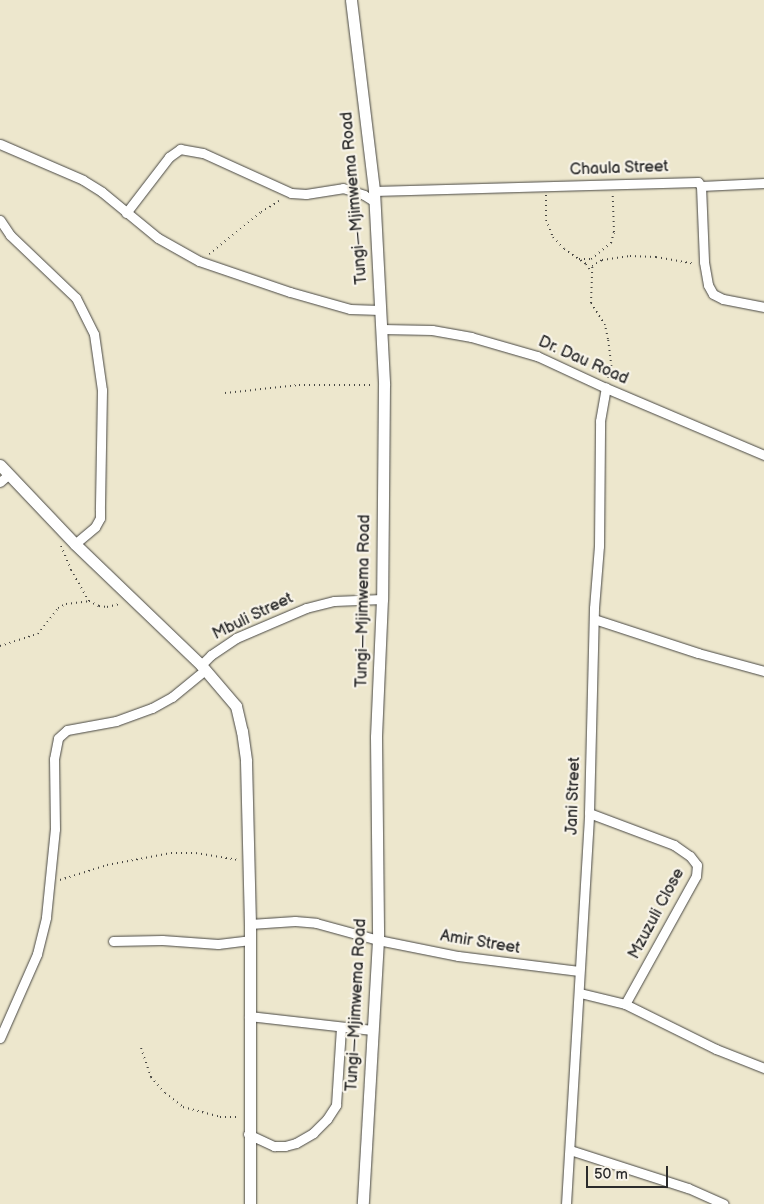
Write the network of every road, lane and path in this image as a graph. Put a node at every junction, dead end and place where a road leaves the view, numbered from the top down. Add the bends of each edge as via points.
1 (351, 0) edge
2 (0, 144) edge
3 (764, 183) edge
4 (612, 186) junction
5 (701, 186) junction
6 (546, 187) junction
7 (291, 193) junction
8 (375, 196) junction
9 (126, 213) junction
10 (0, 220) edge
11 (579, 259) junction
12 (198, 261) junction
13 (705, 268) junction
14 (592, 272) junction
15 (764, 307) edge
16 (380, 310) junction
17 (382, 330) junction
18 (384, 385) junction
19 (604, 387) junction
20 (225, 394) dead end
21 (764, 455) edge
22 (0, 465) edge
23 (4, 478) edge
24 (58, 527) junction
25 (76, 544) junction
26 (131, 599) junction
27 (382, 599) junction
28 (89, 601) junction
29 (594, 619) junction
30 (0, 646) edge
31 (203, 667) junction
32 (764, 671) edge
33 (589, 813) junction
34 (248, 862) junction
35 (50, 883) junction
36 (250, 924) junction
37 (250, 940) junction
38 (378, 940) junction
39 (113, 941) dead end
40 (579, 971) junction
41 (580, 993) junction
42 (625, 1004) junction
43 (249, 1016) junction
44 (341, 1028) junction
45 (372, 1030) junction
46 (0, 1038) edge
47 (141, 1048) dead end
48 (764, 1068) edge
49 (248, 1118) junction
50 (248, 1134) junction
51 (570, 1150) junction
52 (250, 1204) edge
53 (364, 1204) edge
54 (566, 1204) edge
55 (724, 1204) edge

1 - 8 street, Tungi—Mjimwema Road
2 - 9 street via 83,180
3 - 5 street, Chaula Street
4 - 5 street, Chaula Street via 692,181
4 - 6 street, Chaula Street
4 - 11 path via 612,243 591,259
5 - 13 street
6 - 8 street, Chaula Street
6 - 11 path via 548,226 553,237
7 - 8 street via 343,188
7 - 9 street via 204,153 180,149 169,157
7 - 12 path
8 - 16 street, Tungi—Mjimwema Road
9 - 12 street via 158,238
10 - 25 street via 10,235 76,298 94,334 102,390 100,518
11 - 14 path
12 - 16 street via 350,309
13 - 14 path via 687,261 630,256 602,260 592,266
13 - 15 street via 713,294
14 - 19 path via 591,303 605,325 612,371
16 - 17 street, Tungi—Mjimwema Road
17 - 18 street, Tungi—Mjimwema Road
17 - 19 street, Dr. Dau Road via 432,330 471,337 537,356
18 - 20 path via 299,385
18 - 27 street, Tungi—Mjimwema Road
19 - 21 street, Dr. Dau Road
19 - 29 street, Jani Street via 600,421 599,546
22 - 23 street
23 - 24 street
24 - 25 street
24 - 28 path via 62,548
25 - 26 street
26 - 28 path via 107,607
26 - 31 street
27 - 31 street, Mbuli Street via 334,601 306,608 236,638 211,655
27 - 38 street, Tungi—Mjimwema Road via 376,737
28 - 30 path via 58,608 38,634
29 - 32 street
29 - 33 street, Jani Street
31 - 34 street via 236,706 242,731 246,761
31 - 35 street, Mbuli Street via 172,697 152,708 116,721 67,730 58,738 54,759 55,829
33 - 40 street, Jani Street
33 - 42 street, Mzuzuli Close via 674,845 697,864 696,876
34 - 35 path via 196,852 171,853 107,865
34 - 36 street
35 - 46 street, Mbuli Street via 37,954
36 - 37 street
36 - 38 street, Amir Street via 295,921
37 - 39 street via 218,944
37 - 43 street
38 - 40 street, Amir Street via 458,956
38 - 45 street, Tungi—Mjimwema Road
40 - 41 street, Jani Street
41 - 42 street
41 - 51 street, Jani Street
42 - 48 street via 716,1049
43 - 44 street
43 - 49 street
44 - 45 street
44 - 50 street via 336,1105 327,1119 313,1133 285,1146 274,1146
45 - 53 street, Tungi—Mjimwema Road
47 - 49 path via 151,1077 164,1093 183,1107 220,1117
49 - 50 street
50 - 52 street
51 - 54 street, Jani Street
51 - 55 street via 688,1188

